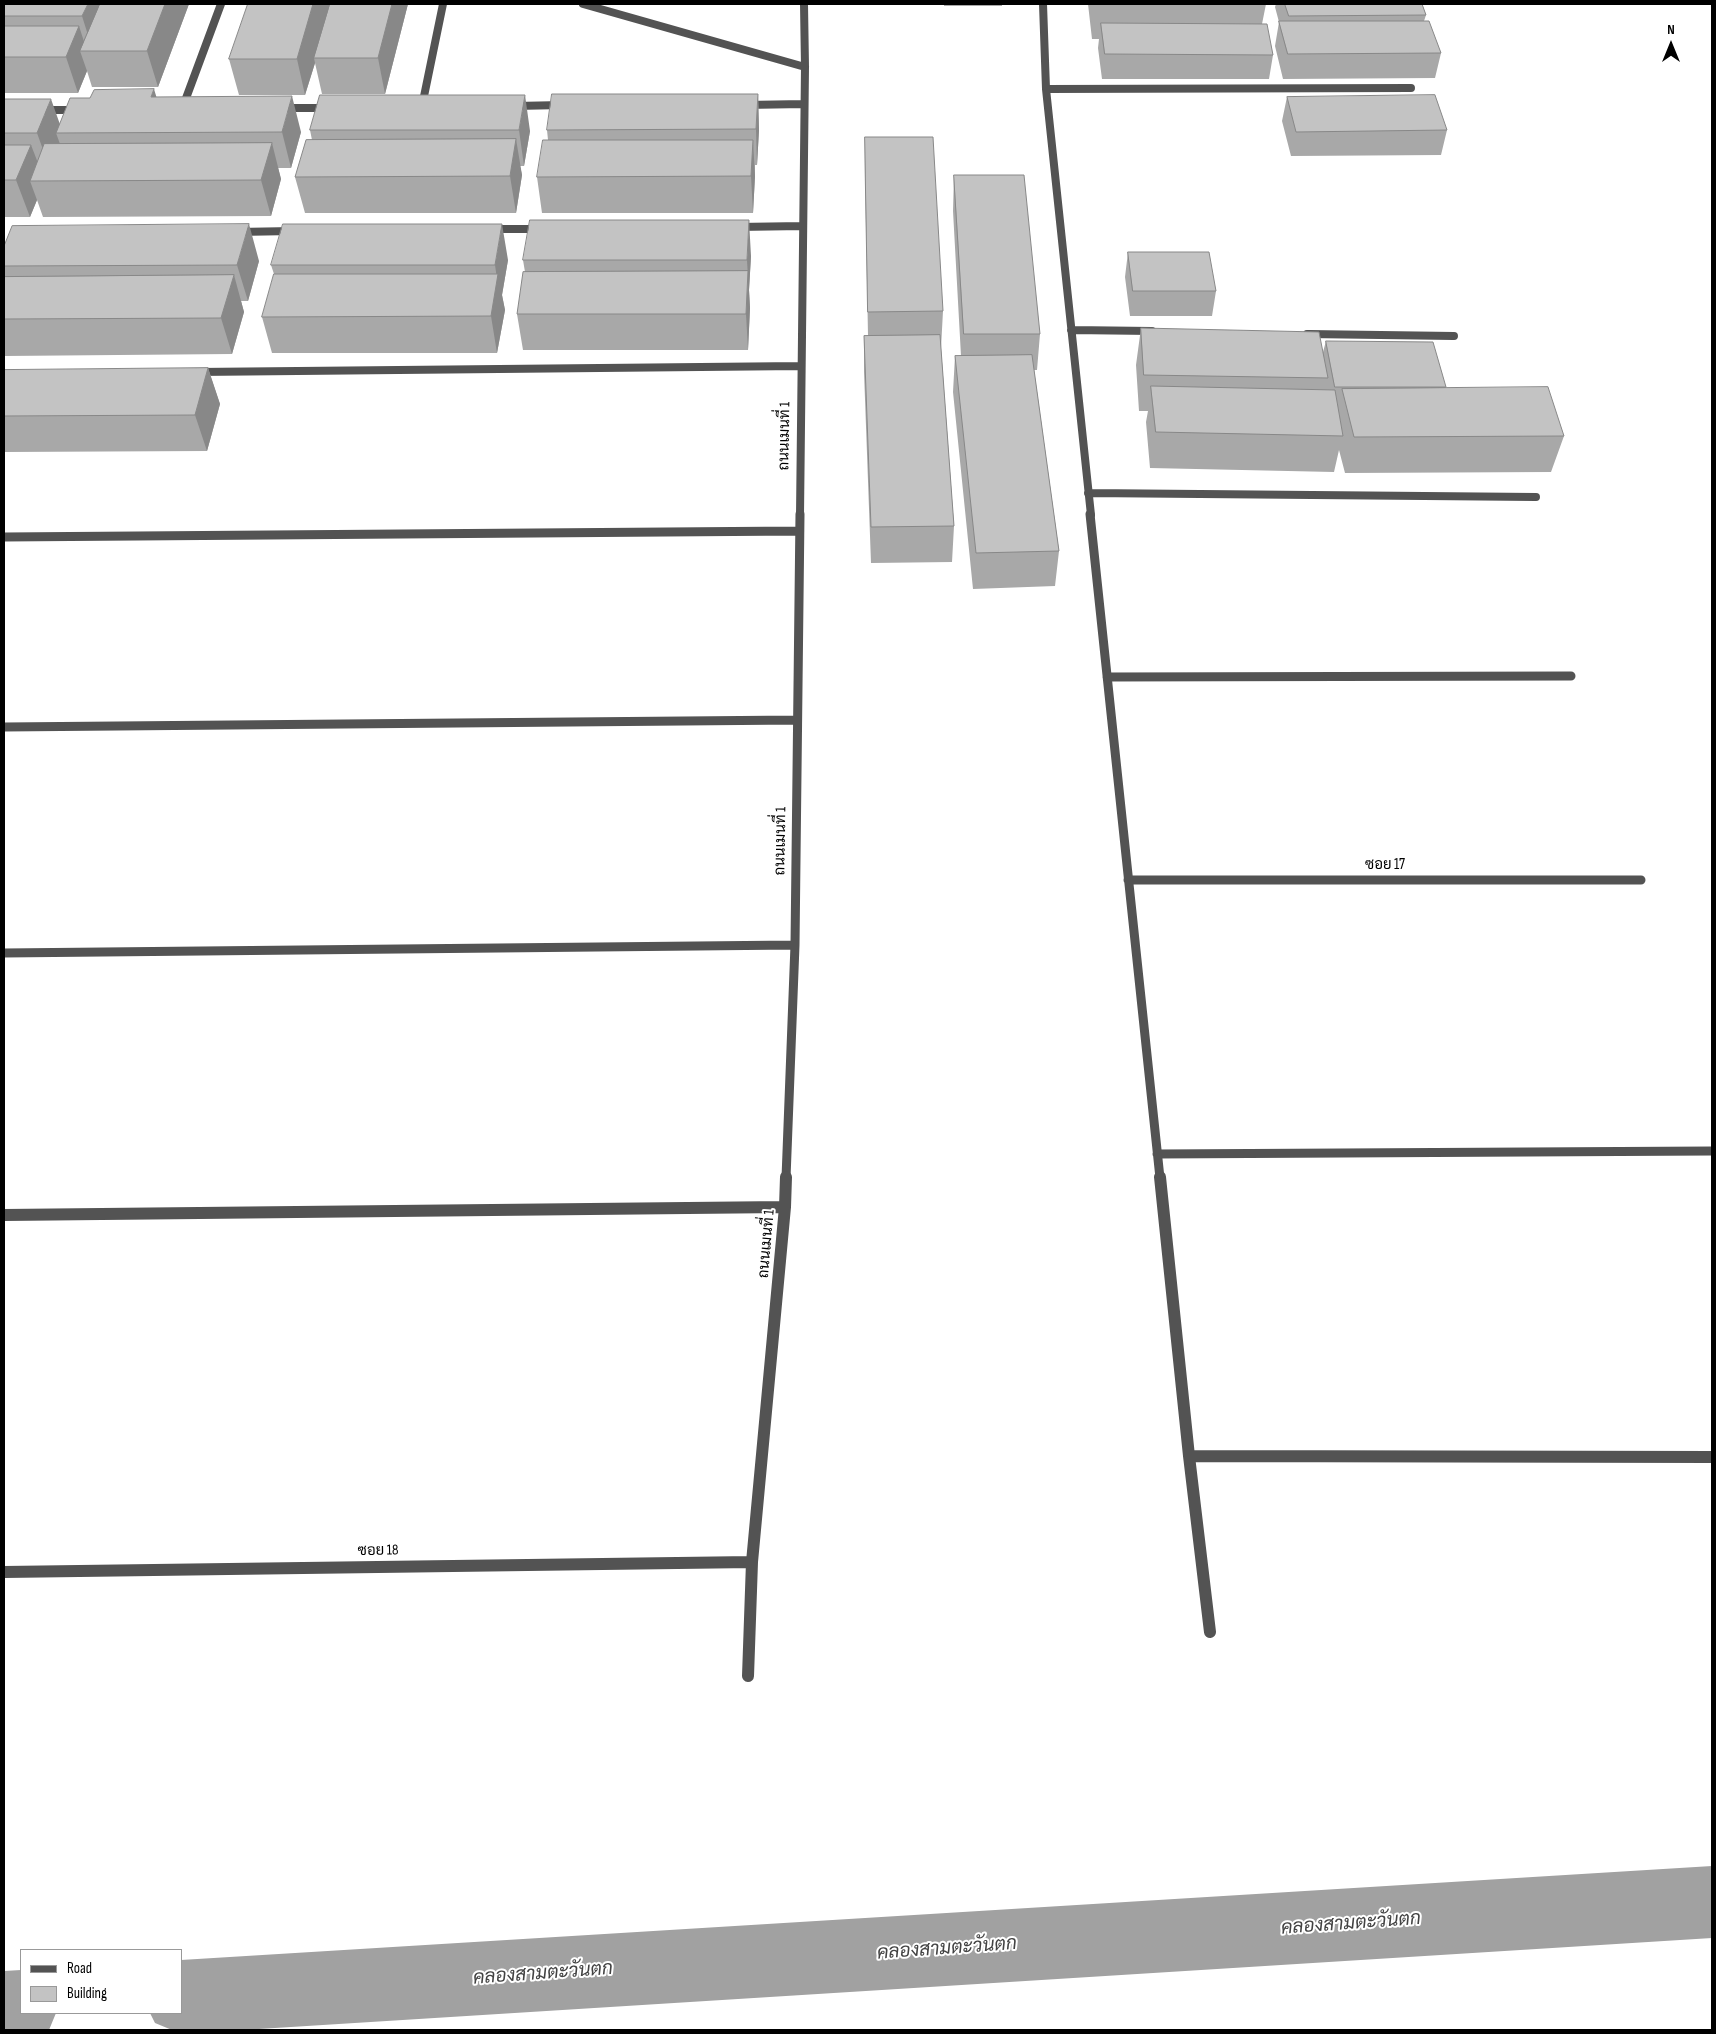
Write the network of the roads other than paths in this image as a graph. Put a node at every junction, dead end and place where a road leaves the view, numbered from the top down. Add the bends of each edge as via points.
1 (221, 4) edge
2 (443, 4) edge
3 (583, 4) edge
4 (804, 4) edge
5 (1043, 4) edge
6 (805, 67) junction
7 (1412, 88) dead end
8 (1046, 89) junction
9 (804, 104) junction
10 (569, 105) edge
11 (736, 105) edge
12 (412, 106) edge
13 (422, 106) junction
14 (432, 106) edge
15 (510, 106) edge
16 (278, 108) edge
17 (336, 108) edge
18 (33, 110) edge
19 (83, 110) edge
20 (172, 110) edge
21 (182, 110) junction
22 (191, 110) edge
23 (803, 226) junction
24 (733, 227) edge
25 (553, 229) edge
26 (483, 230) edge
27 (303, 231) edge
28 (233, 232) edge
29 (1071, 330) junction
30 (1160, 332) edge
31 (1297, 334) edge
32 (1454, 336) dead end
33 (801, 366) junction
34 (183, 372) edge
35 (1088, 493) junction
36 (1536, 497) dead end
37 (799, 531) junction
38 (4, 538) edge
39 (1571, 676) dead end
40 (1107, 677) junction
41 (797, 720) junction
42 (4, 727) edge
43 (1128, 880) junction
44 (1642, 880) dead end
45 (795, 945) junction
46 (4, 953) edge
47 (1712, 1151) edge
48 (1157, 1154) junction
49 (785, 1208) junction
50 (4, 1215) edge
51 (1189, 1456) junction
52 (1712, 1457) edge
53 (752, 1562) junction
54 (4, 1572) edge
55 (1210, 1632) dead end
56 (748, 1676) dead end

1 - 21 street
2 - 13 street
3 - 6 street
4 - 6 street, ถนนเมนที่ 1
5 - 8 street
6 - 9 street, ถนนเมนที่ 1
7 - 8 street
8 - 29 street
9 - 11 street
9 - 23 street, ถนนเมนที่ 1
10 - 15 street
12 - 13 street
13 - 14 street
16 - 17 street
18 - 19 street
20 - 21 street
21 - 22 street
23 - 24 street
23 - 33 street, ถนนเมนที่ 1
25 - 26 street
27 - 28 street
29 - 30 street
29 - 35 street
31 - 32 street
33 - 34 street
33 - 37 street, ถนนเมนที่ 1
35 - 36 street
35 - 40 street
37 - 38 street
37 - 41 street, ถนนเมนที่ 1
39 - 40 street
40 - 43 street
41 - 42 street
41 - 45 street, ถนนเมนที่ 1
43 - 44 street, ซอย 17
43 - 48 street
45 - 46 street
45 - 49 street, ถนนเมนที่ 1
47 - 48 street
48 - 51 street
49 - 50 street
49 - 53 street, ถนนเมนที่ 1
51 - 52 street
51 - 55 street
53 - 54 street, ซอย 18
53 - 56 street, ถนนเมนที่ 1

